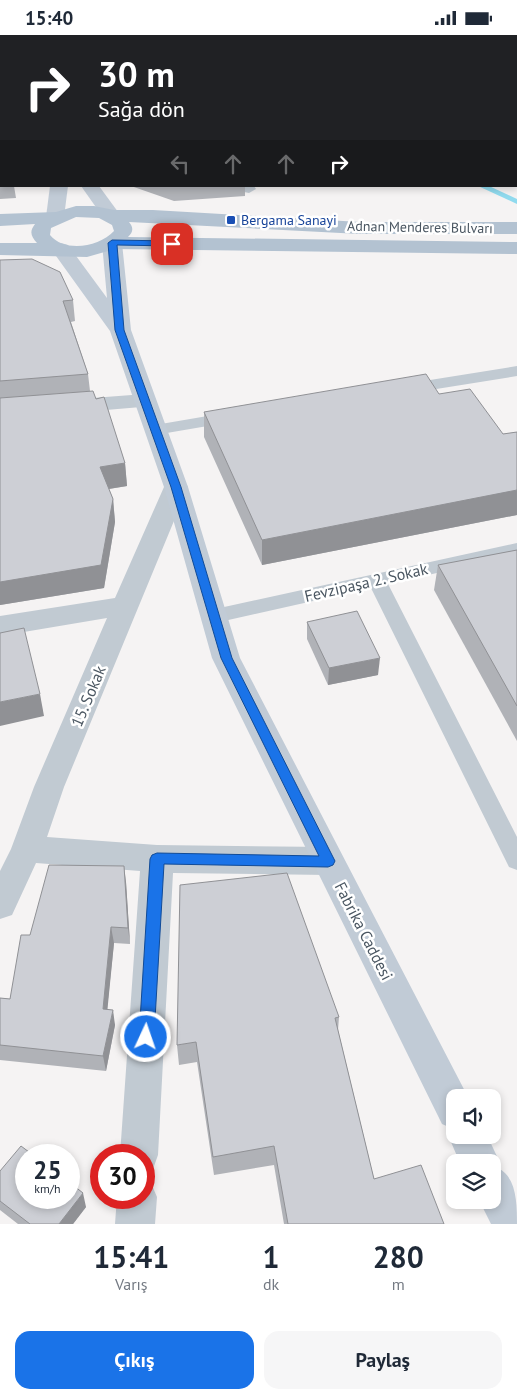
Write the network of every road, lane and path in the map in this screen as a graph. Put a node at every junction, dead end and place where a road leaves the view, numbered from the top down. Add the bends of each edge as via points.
1 (59, 187) edge
2 (91, 187) edge
3 (112, 216) junction
4 (55, 217) junction
5 (0, 220) edge
6 (517, 228) edge
7 (112, 243) junction
8 (517, 248) edge
9 (0, 249) edge
10 (61, 249) junction
11 (120, 330) junction
12 (517, 371) edge
13 (390, 391) edge
14 (145, 401) junction
15 (0, 412) edge
16 (243, 415) edge
17 (155, 430) junction
18 (176, 487) junction
19 (517, 549) edge
20 (376, 579) junction
21 (126, 606) junction
22 (215, 616) junction
23 (0, 626) edge
24 (27, 849) junction
25 (516, 854) edge
26 (157, 859) junction
27 (328, 861) junction
28 (0, 905) edge
29 (446, 1093) edge
30 (140, 1144) edge
31 (501, 1203) edge
32 (136, 1209) edge
33 (135, 1224) edge
34 (512, 1224) edge

1 - 4 street
2 - 3 street
3 - 4 main road, Adnan Menderes Bulvarı via 82,211
3 - 6 main road, Adnan Menderes Bulvarı via 360,227
3 - 7 main road via 123,226 123,231
4 - 5 main road
4 - 10 main road via 40,234 44,240
7 - 8 main road, Adnan Menderes Bulvarı
7 - 10 main road, Adnan Menderes Bulvarı via 89,250
7 - 11 street
9 - 10 main road
10 - 11 street
11 - 14 street, Fabrika Caddesi
12 - 13 lane
14 - 15 street
14 - 17 street, Fabrika Caddesi
16 - 17 lane
17 - 18 street, Fabrika Caddesi
18 - 21 street, 15. Sokak
18 - 22 street, Fabrika Caddesi
19 - 20 lane, Fevzipaşa 2. Sokak
20 - 22 lane, Fevzipaşa 2. Sokak
20 - 25 lane
21 - 23 street
21 - 24 street, 15. Sokak via 49,787
22 - 27 street, Fabrika Caddesi via 226,658
24 - 26 street
24 - 28 street, 15. Sokak
26 - 27 street
26 - 30 street
27 - 29 street, Fabrika Caddesi
31 - 34 street
32 - 33 street

